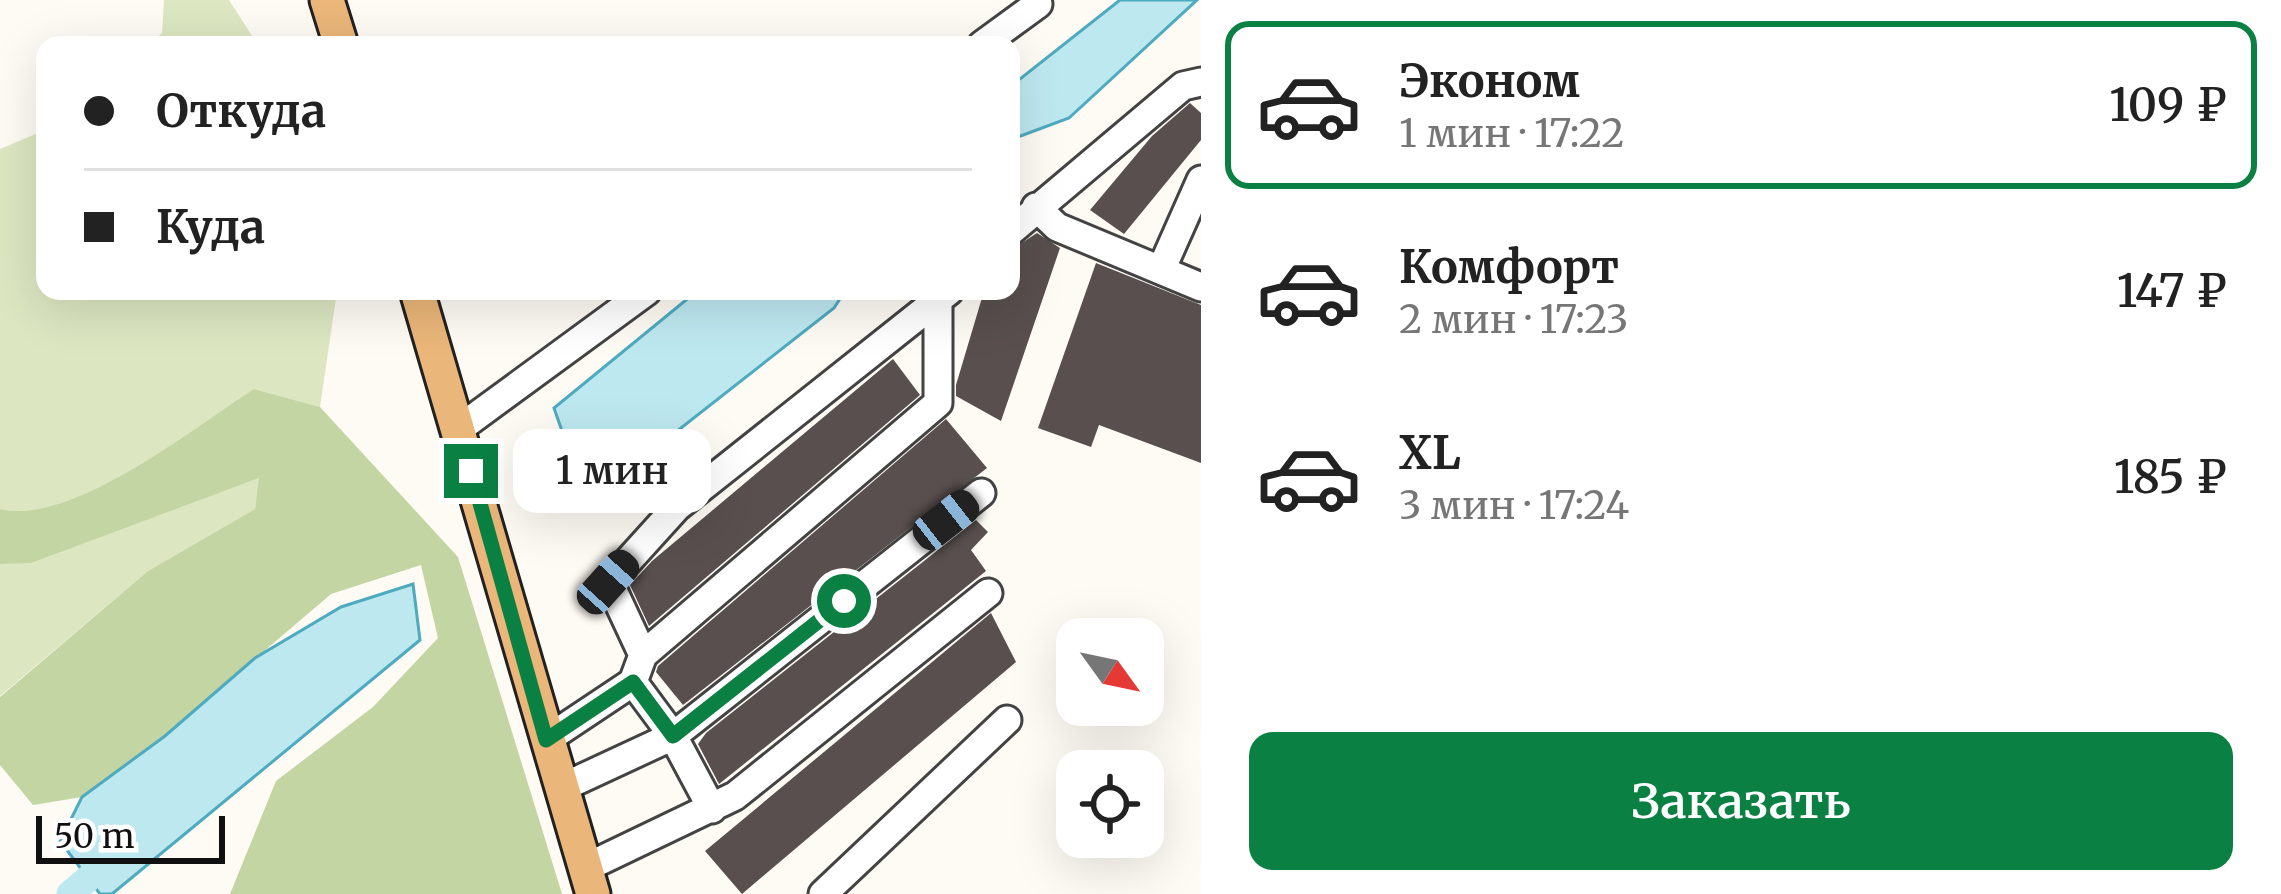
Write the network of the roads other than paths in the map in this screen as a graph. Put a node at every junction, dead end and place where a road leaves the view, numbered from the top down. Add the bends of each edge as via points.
1 (327, 0) edge
2 (1037, 4) dead end
3 (338, 36) edge
4 (994, 36) edge
5 (1201, 82) edge
6 (1201, 180) edge
7 (1036, 207) junction
8 (1020, 222) edge
9 (1160, 270) junction
10 (1201, 287) edge
11 (420, 300) edge
12 (634, 300) edge
13 (939, 300) edge
14 (944, 300) edge
15 (460, 428) junction
16 (981, 493) dead end
17 (988, 592) dead end
18 (643, 655) junction
19 (633, 682) junction
20 (1006, 720) dead end
21 (673, 736) junction
22 (546, 740) junction
23 (561, 788) junction
24 (712, 809) junction
25 (589, 881) edge
26 (823, 894) edge

1 - 3 main road
2 - 4 lane
5 - 7 lane via 1183,86
6 - 9 lane
7 - 8 lane
7 - 9 lane via 1057,227
9 - 10 lane
11 - 15 main road
12 - 15 lane
13 - 18 lane via 676,507 608,582
14 - 18 lane via 938,404
15 - 22 main road
16 - 21 lane
17 - 24 lane
18 - 19 lane
19 - 21 lane
19 - 22 lane
20 - 26 lane
21 - 23 lane
21 - 24 lane
22 - 23 main road
23 - 25 main road
24 - 25 lane

